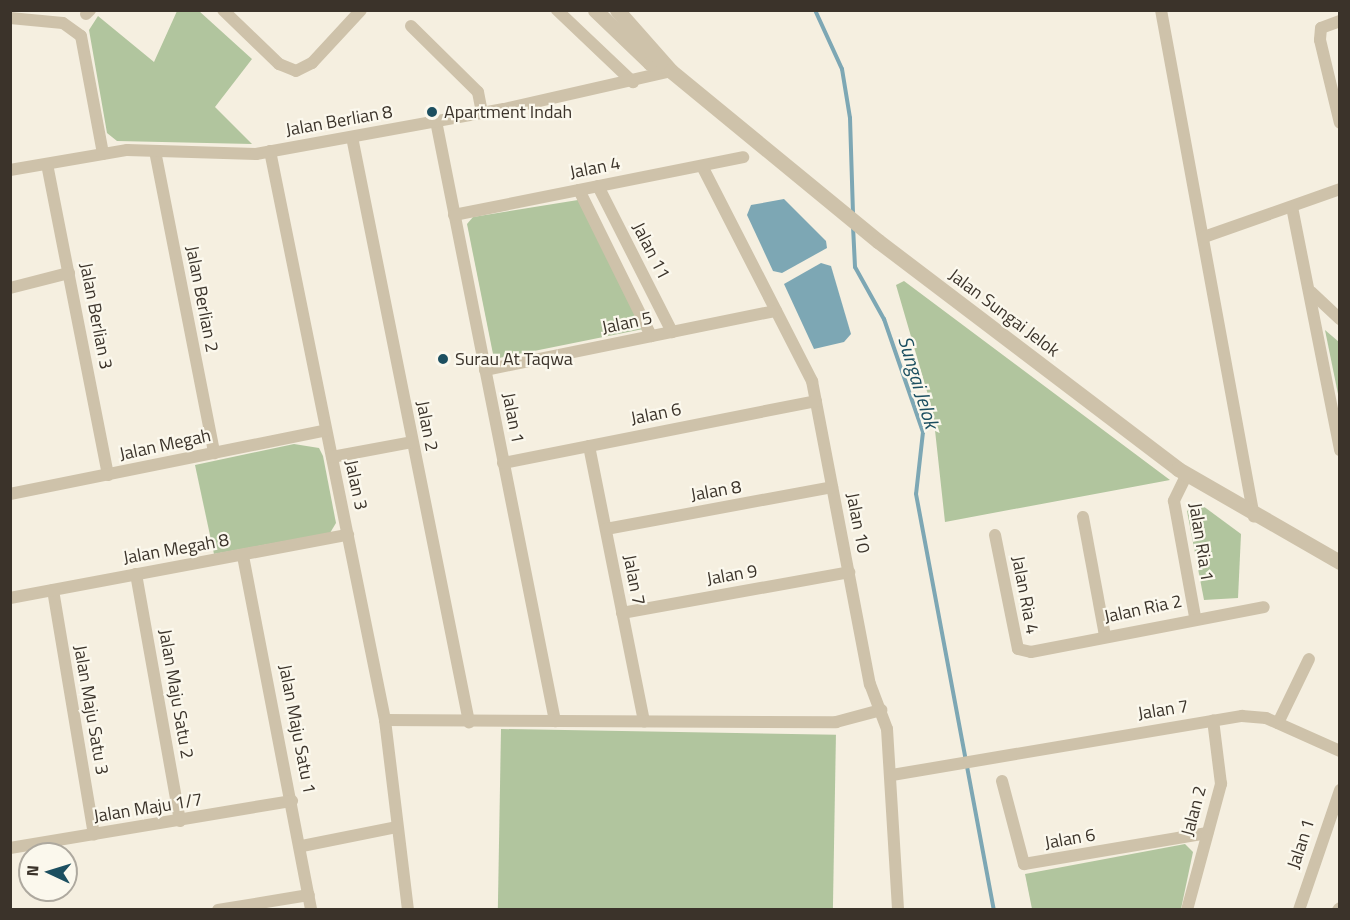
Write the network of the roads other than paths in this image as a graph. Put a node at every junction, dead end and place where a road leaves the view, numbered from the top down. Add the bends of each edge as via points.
1 (223, 10) edge
2 (361, 10) edge
3 (557, 10) edge
4 (595, 10) edge
5 (617, 10) edge
6 (1161, 10) edge
7 (10, 18) edge
8 (1340, 21) edge
9 (411, 26) dead end
10 (668, 68) junction
11 (633, 82) junction
12 (482, 112) junction
13 (436, 122) junction
14 (1340, 123) edge
15 (352, 137) junction
16 (155, 151) junction
17 (270, 152) junction
18 (103, 154) junction
19 (743, 157) dead end
20 (47, 164) junction
21 (702, 165) junction
22 (10, 170) edge
23 (598, 186) junction
24 (1340, 189) edge
25 (579, 190) junction
26 (1293, 207) junction
27 (454, 214) junction
28 (1204, 237) junction
29 (69, 273) junction
30 (10, 288) edge
31 (1311, 292) junction
32 (776, 311) junction
33 (1340, 319) edge
34 (672, 332) junction
35 (651, 336) junction
36 (485, 370) junction
37 (816, 401) junction
38 (326, 430) junction
39 (412, 442) junction
40 (589, 446) junction
41 (1340, 450) edge
42 (214, 453) junction
43 (332, 457) junction
44 (503, 463) junction
45 (1187, 474) junction
46 (108, 475) junction
47 (832, 487) junction
48 (10, 494) edge
49 (1083, 517) dead end
50 (1254, 517) junction
51 (606, 529) junction
52 (348, 535) junction
53 (995, 535) dead end
54 (243, 556) junction
55 (1340, 562) edge
56 (849, 572) junction
57 (136, 574) junction
58 (53, 590) junction
59 (10, 597) edge
60 (1264, 607) dead end
61 (622, 613) junction
62 (1195, 616) junction
63 (1105, 636) junction
64 (1031, 652) joint
65 (1309, 659) dead end
66 (881, 710) junction
67 (385, 720) junction
68 (1213, 720) junction
69 (555, 721) junction
70 (469, 722) junction
71 (644, 722) junction
72 (1278, 723) junction
73 (1340, 751) edge
74 (892, 775) junction
75 (1002, 782) dead end
76 (1340, 790) edge
77 (292, 801) junction
78 (180, 821) junction
79 (396, 827) junction
80 (1207, 833) junction
81 (94, 835) junction
82 (302, 846) junction
83 (10, 848) edge
84 (309, 895) junction
85 (218, 909) edge
86 (311, 909) edge
87 (408, 909) edge
88 (898, 909) edge
89 (1187, 909) edge
90 (1299, 909) edge

1 - 2 street via 279,64 296,71 312,63
3 - 11 street
4 - 10 street, Jalan Sungai Jelok via 650,63
5 - 10 street, Jalan Sungai Jelok
6 - 28 street
7 - 18 street via 63,23 81,36
8 - 14 street via 1321,28 1320,40
9 - 12 street via 478,92
10 - 11 street, Jalan Berlian 8
10 - 45 street, Jalan Sungai Jelok via 838,210
11 - 12 street, Jalan Berlian 8
12 - 13 street, Jalan Berlian 8
13 - 15 street, Jalan Berlian 8
13 - 27 street, Jalan 1
15 - 17 street, Jalan Berlian 8
15 - 39 street, Jalan 2
16 - 17 street, Jalan Berlian 8
16 - 18 street, Jalan Berlian 8
16 - 42 street, Jalan Berlian 2
17 - 38 street, Jalan 3
18 - 20 street, Jalan Berlian 8
19 - 21 street, Jalan 4
20 - 22 street, Jalan Berlian 8
20 - 29 street, Jalan Berlian 3
21 - 23 street, Jalan 4
21 - 32 street, Jalan 10
23 - 25 street, Jalan 4
23 - 34 street, Jalan 11
24 - 26 street
25 - 27 street, Jalan 4
25 - 35 street, Jalan 11
26 - 28 street
26 - 31 street
27 - 36 street, Jalan 1
28 - 50 street
29 - 30 street
29 - 46 street, Jalan Berlian 3
31 - 33 street
31 - 41 street
32 - 34 street, Jalan 5
32 - 37 street, Jalan 10 via 812,381
34 - 35 street, Jalan 5
35 - 36 street, Jalan 5
36 - 44 street, Jalan 1
37 - 40 street, Jalan 6
37 - 47 street, Jalan 10
38 - 42 street, Jalan Megah
38 - 43 street, Jalan 3
39 - 43 street
39 - 70 street, Jalan 2
40 - 44 street, Jalan 6
40 - 51 street, Jalan 7
42 - 46 street, Jalan Megah
43 - 52 street, Jalan 3
44 - 69 street, Jalan 1
45 - 50 street, Jalan Sungai Jelok
45 - 62 street, Jalan Ria 1 via 1174,501
46 - 48 street, Jalan Megah
47 - 51 street, Jalan 8
47 - 56 street, Jalan 10
49 - 63 street
50 - 55 street, Jalan Sungai Jelok
51 - 61 street, Jalan 7
52 - 54 street, Jalan Megah 8
52 - 67 street, Jalan 3
53 - 64 street, Jalan Ria 4 via 1012,640 1018,649
54 - 57 street, Jalan Megah 8
54 - 77 street, Jalan Maju Satu 1
56 - 61 street, Jalan 9
56 - 66 street, Jalan 10 via 870,684
57 - 58 street, Jalan Megah 8
57 - 78 street, Jalan Maju Satu 2
58 - 59 street, Jalan Megah 8
58 - 81 street, Jalan Maju Satu 3
60 - 62 street, Jalan Ria 2
61 - 71 street, Jalan 7
62 - 63 street, Jalan Ria 2
63 - 64 street, Jalan Ria 2
65 - 72 street
66 - 71 street via 836,722
66 - 74 street, Jalan 10
67 - 70 street
67 - 79 street, Jalan 3
68 - 72 street, Jalan 7 via 1242,716
68 - 74 street, Jalan 7
68 - 80 street, Jalan 2 via 1221,784
69 - 70 street
69 - 71 street
72 - 73 street, Jalan 7
74 - 88 street, Jalan 10
75 - 80 street, Jalan 6 via 1024,864
76 - 90 street, Jalan 1
77 - 78 street, Jalan Maju 1/7
77 - 82 street, Jalan Maju Satu 1
78 - 81 street, Jalan Maju 1/7
79 - 82 street
79 - 87 street, Jalan 3
80 - 89 street, Jalan 2
81 - 83 street, Jalan Maju 1/7
82 - 84 street, Jalan Maju Satu 1
84 - 85 street
84 - 86 street, Jalan Maju Satu 1

